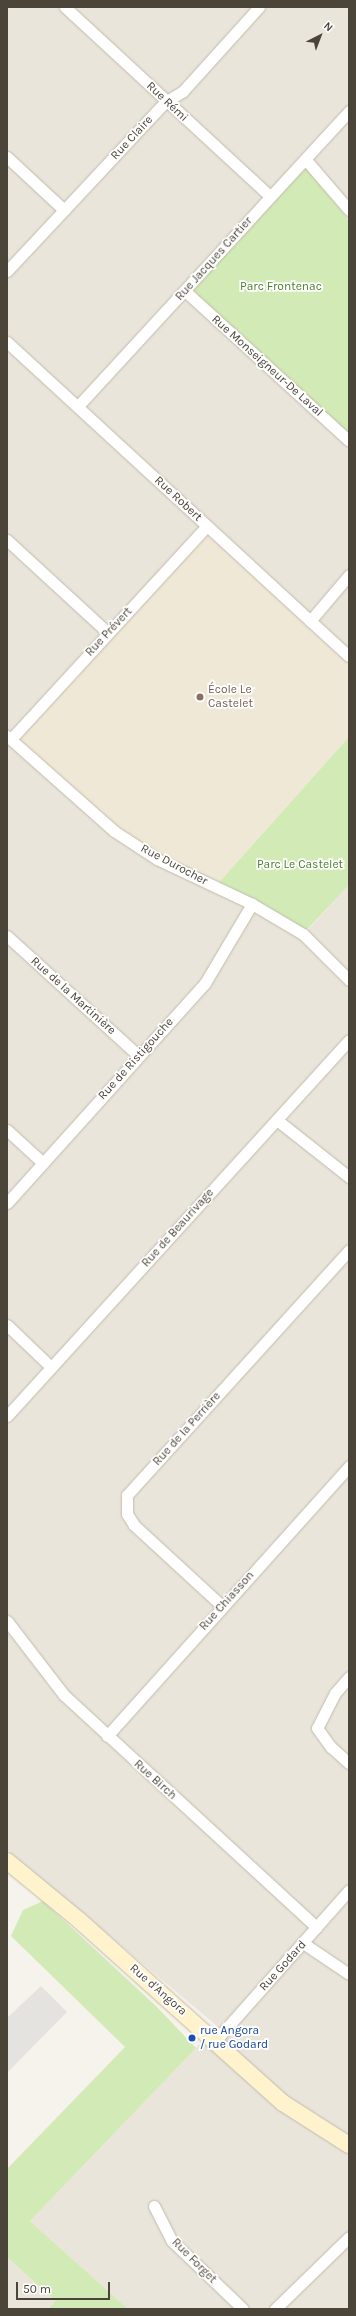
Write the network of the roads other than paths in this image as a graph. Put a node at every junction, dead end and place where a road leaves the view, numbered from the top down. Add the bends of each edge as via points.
1 (65, 7) edge
2 (259, 7) edge
3 (166, 102) junction
4 (349, 111) edge
5 (7, 157) edge
6 (306, 160) junction
7 (270, 196) junction
8 (64, 210) junction
9 (349, 210) edge
10 (7, 271) edge
11 (185, 291) junction
12 (7, 342) edge
13 (78, 406) junction
14 (349, 441) edge
15 (207, 526) junction
16 (7, 540) edge
17 (349, 575) edge
18 (310, 621) junction
19 (108, 633) junction
20 (349, 656) edge
21 (9, 737) edge
22 (252, 904) junction
23 (7, 936) edge
24 (349, 980) edge
25 (349, 1040) edge
26 (138, 1056) junction
27 (277, 1120) junction
28 (7, 1130) edge
29 (44, 1163) junction
30 (349, 1176) edge
31 (7, 1202) edge
32 (349, 1250) edge
33 (7, 1325) edge
34 (51, 1367) junction
35 (7, 1416) edge
36 (349, 1466) edge
37 (222, 1606) junction
38 (7, 1621) edge
39 (349, 1677) edge
40 (107, 1736) junction
41 (349, 1763) edge
42 (7, 1861) edge
43 (349, 1890) edge
44 (316, 1927) junction
45 (303, 1943) junction
46 (349, 1974) edge
47 (216, 2040) junction
48 (349, 2145) edge
49 (154, 2206) dead end
50 (349, 2237) edge
51 (243, 2309) edge
52 (275, 2309) edge

1 - 3 street, Rue Rémi
2 - 3 street, Rue Claire via 183,91
3 - 7 street, Rue Rémi
3 - 8 street, Rue Claire
4 - 6 street, Rue Jacques Cartier
5 - 8 street
6 - 7 street, Rue Jacques Cartier
6 - 9 street
7 - 11 street, Rue Jacques Cartier
8 - 10 street, Rue Claire
11 - 13 street, Rue Jacques Cartier
11 - 14 street, Rue Monseigneur-De Laval
12 - 13 street, Rue Robert
13 - 15 street, Rue Robert
15 - 18 street, Rue Robert
15 - 19 street, Rue Prévert
16 - 19 street
17 - 18 street
18 - 20 street, Rue Robert
19 - 21 street, Rue Prévert
21 - 22 street, Rue Durocher via 114,831 157,859
22 - 24 street, Rue Durocher via 303,934
22 - 26 street, Rue de Ristigouche via 205,983
23 - 26 street, Rue de la Martinière
25 - 27 street, Rue de Beaurivage
26 - 29 street, Rue de Ristigouche
27 - 30 street
27 - 34 street, Rue de Beaurivage
28 - 29 street
29 - 31 street, Rue de Ristigouche
32 - 37 street, Rue de la Perrière via 127,1495 127,1514 134,1525
33 - 34 street
34 - 35 street, Rue de Beaurivage
36 - 37 street, Rue Chiasson
37 - 40 street, Rue Chiasson
38 - 40 street, Rue Birch via 64,1695
39 - 41 street via 335,1693 317,1728 331,1747
40 - 44 street, Rue Birch
42 - 47 street, Rue d'Angora
43 - 44 street, Rue Godard
44 - 45 street, Rue Godard
45 - 46 street
45 - 47 street, Rue Godard
47 - 48 street, Rue d'Angora via 283,2103
49 - 51 street, Rue Forget via 172,2241
50 - 52 street

